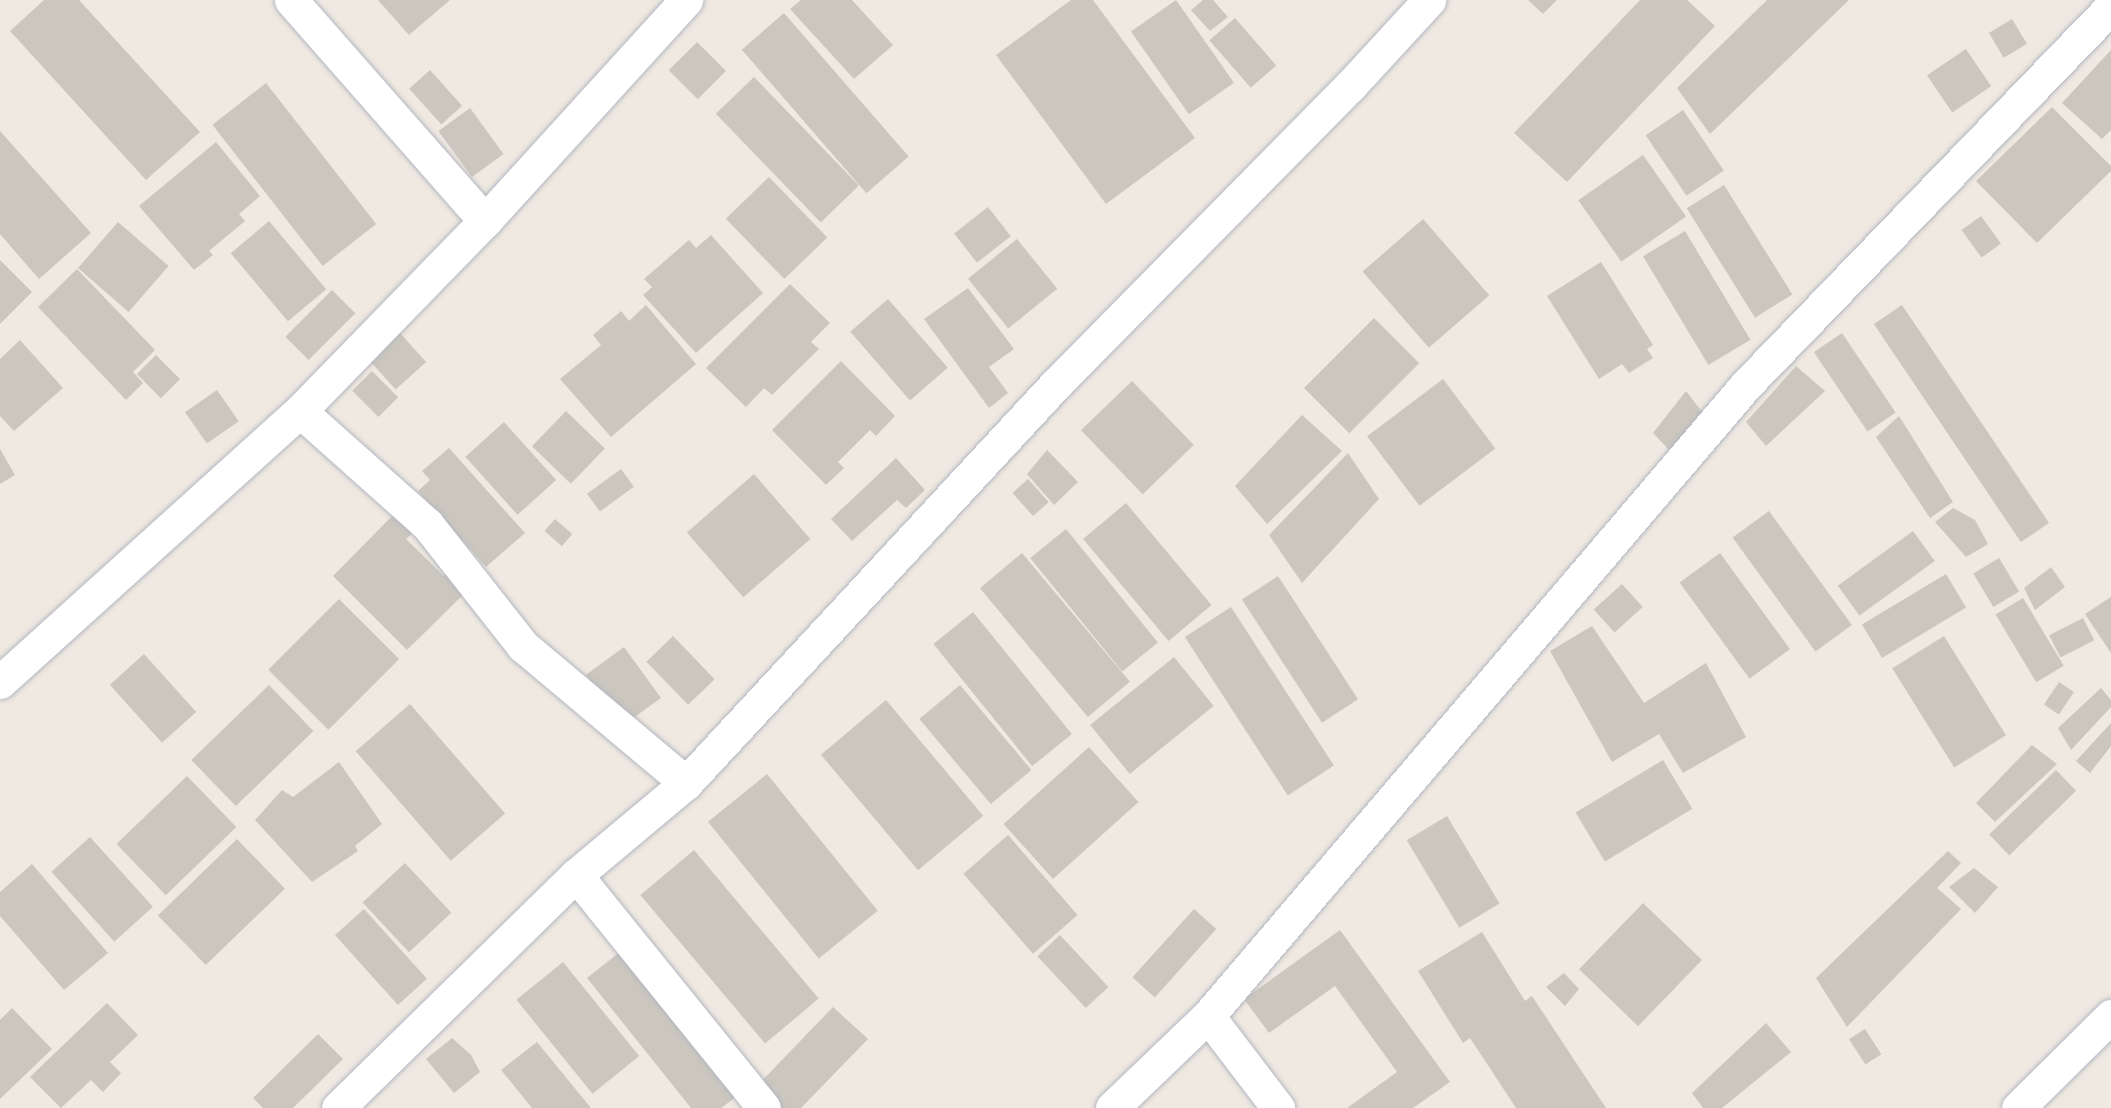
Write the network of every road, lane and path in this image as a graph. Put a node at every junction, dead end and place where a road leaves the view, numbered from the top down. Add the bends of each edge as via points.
1 (291, 0) edge
2 (686, 0) edge
3 (1429, 0) edge
4 (2111, 7) edge
5 (485, 221) junction
6 (300, 411) junction
7 (0, 682) edge
8 (686, 783) junction
9 (576, 875) junction
10 (1208, 1016) junction
11 (2111, 1016) edge
12 (338, 1108) edge
13 (764, 1108) edge
14 (1112, 1108) edge
15 (1278, 1108) edge
16 (2018, 1108) edge

1 - 5 street
2 - 5 street
3 - 8 street via 1350,86 1056,384
4 - 10 street via 1746,385
5 - 6 street
6 - 7 street
6 - 8 street via 427,524 523,646
8 - 9 street
9 - 12 street
9 - 13 street
10 - 14 street
10 - 15 street
11 - 16 street

